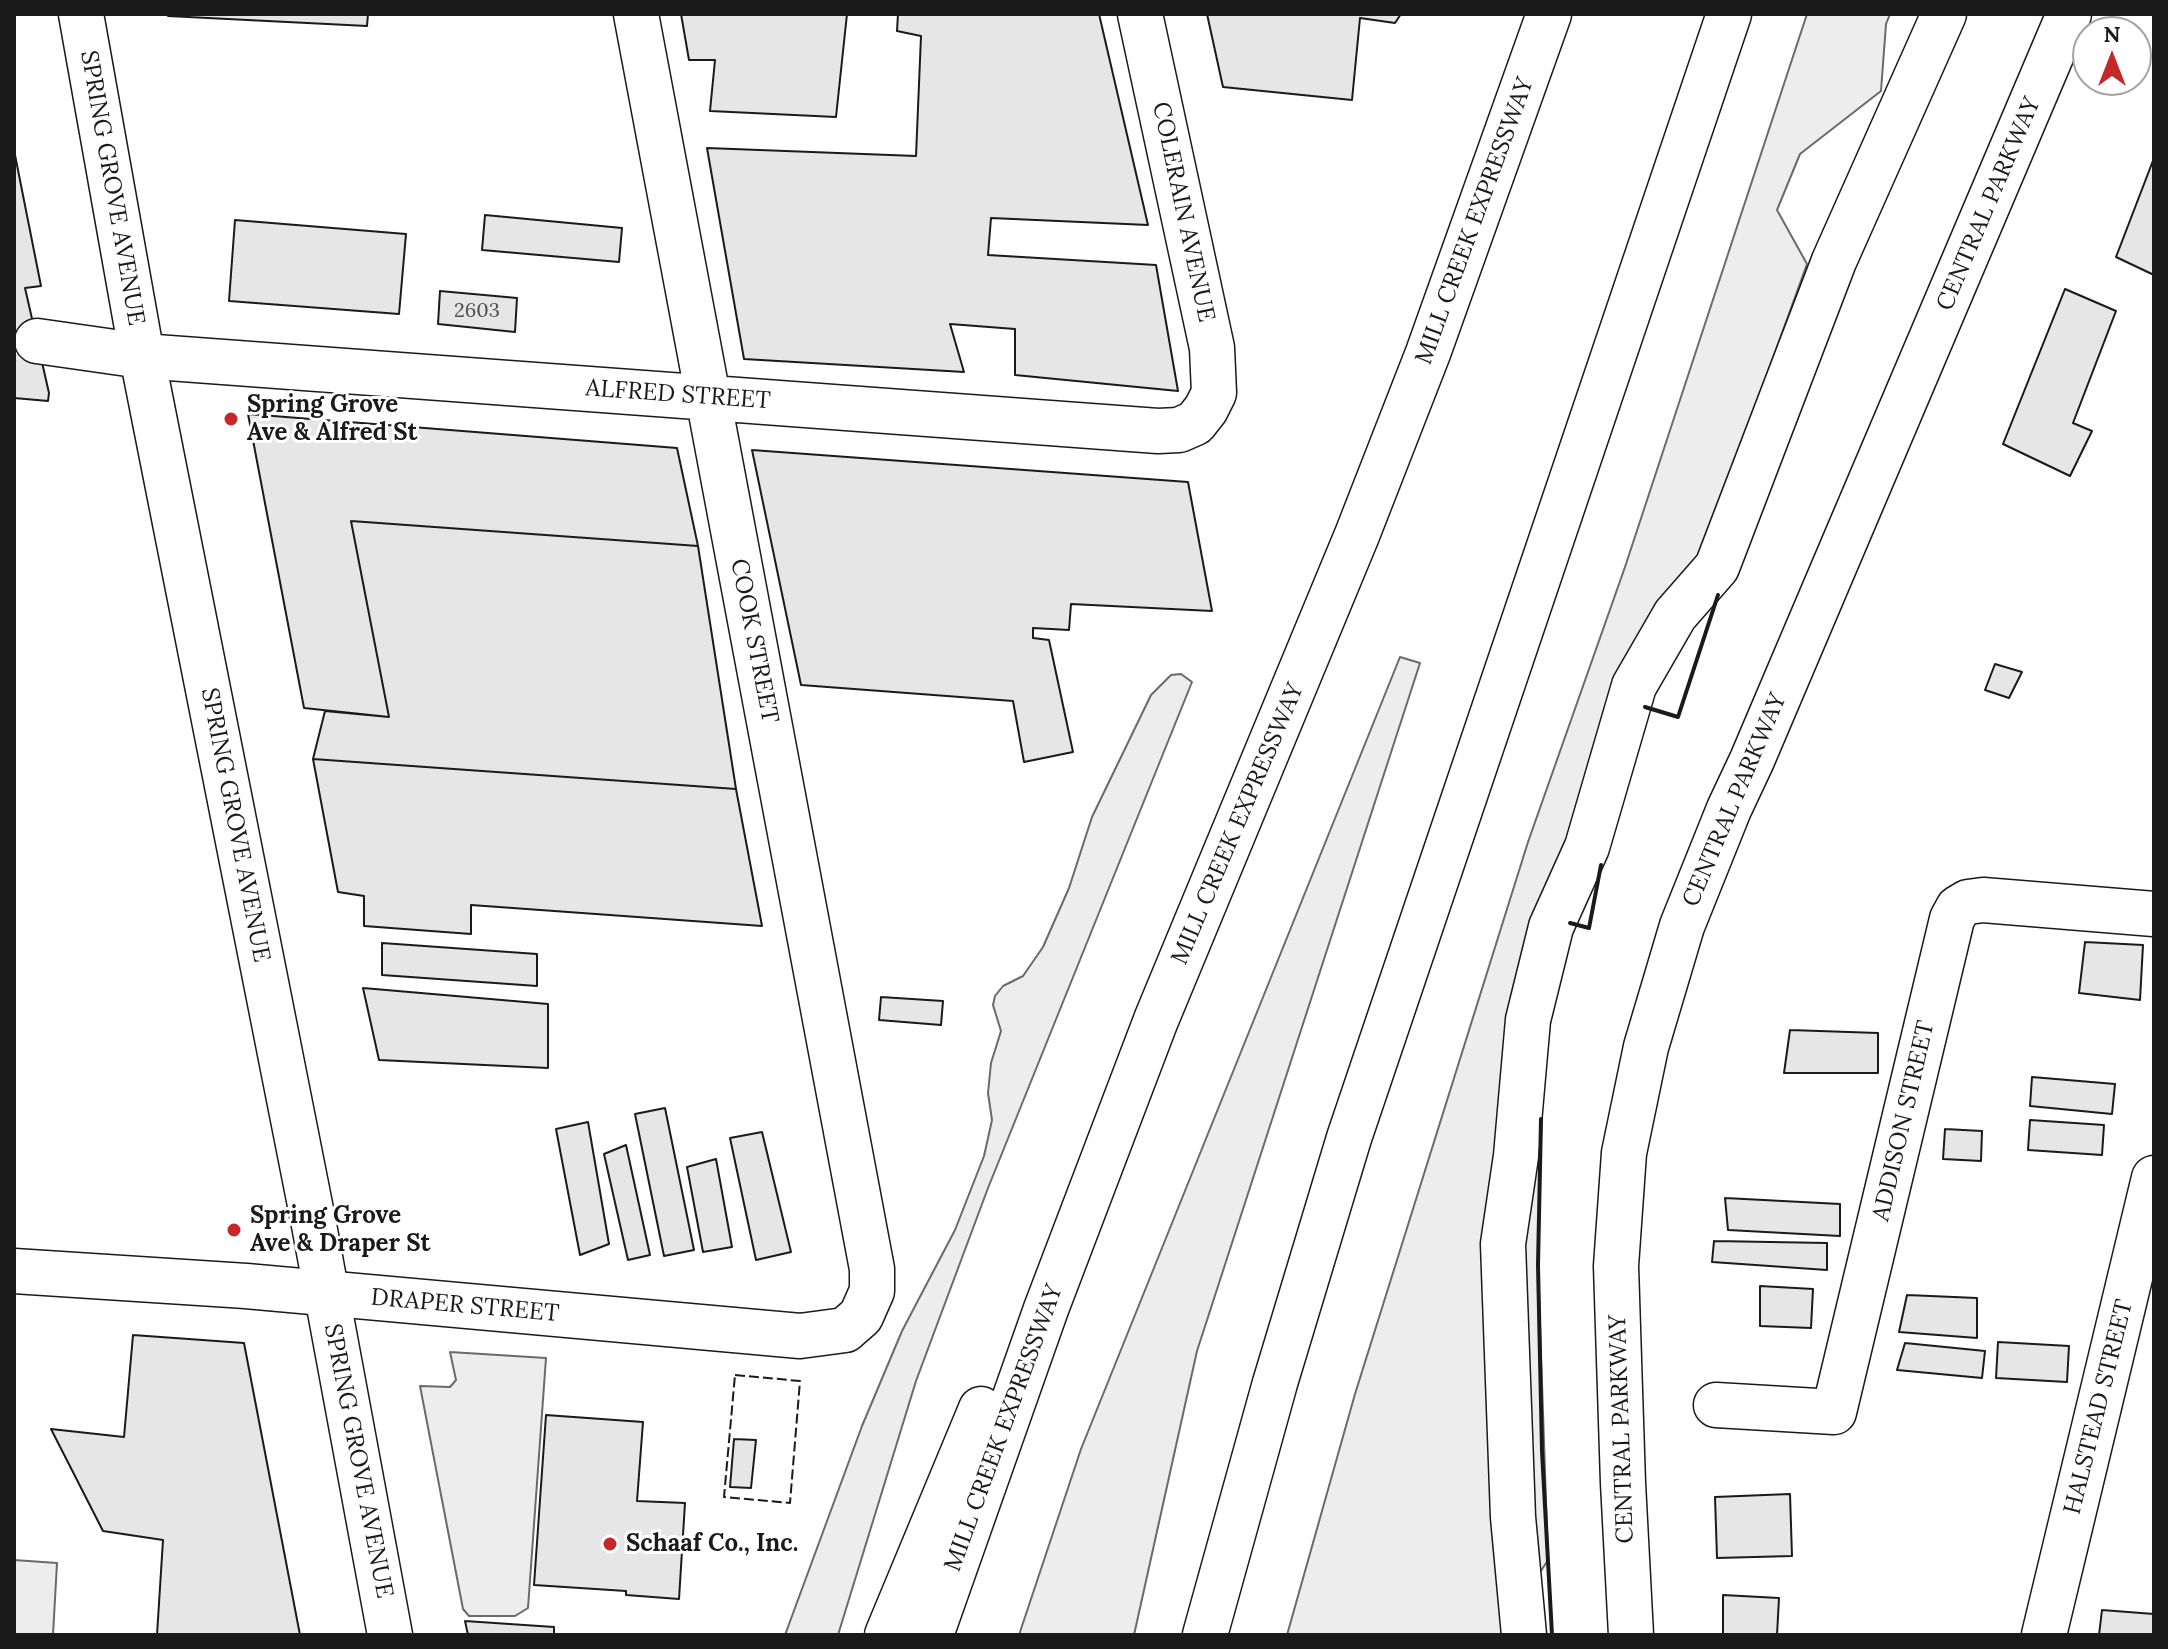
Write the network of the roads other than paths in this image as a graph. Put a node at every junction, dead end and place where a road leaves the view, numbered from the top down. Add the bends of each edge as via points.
1 (81, 14) edge
2 (636, 14) edge
3 (1140, 14) edge
4 (1549, 14) edge
5 (1729, 14) edge
6 (1944, 14) edge
7 (2069, 14) edge
8 (37, 341) dead end
9 (142, 356) junction
10 (708, 397) junction
11 (1206, 409) joint
12 (2154, 914) edge
13 (1156, 1020) junction
14 (2154, 1178) edge
15 (872, 1269) joint
16 (14, 1271) edge
17 (326, 1293) junction
18 (1275, 1383) junction
19 (1716, 1405) dead end
20 (390, 1635) edge
21 (887, 1635) edge
22 (931, 1635) edge
23 (1205, 1635) edge
24 (1233, 1635) edge
25 (1524, 1635) edge
26 (1631, 1635) edge
27 (2044, 1635) edge

1 - 9 main road, SPRING GROVE AVENUE
2 - 10 main road, COOK STREET
3 - 11 main road, COLERAIN AVENUE via 1212,348 1214,393
4 - 13 main road, MILL CREEK EXPRESSWAY via 1357,535
5 - 18 main road via 1349,1138
6 - 25 main road via 1834,261 1717,567 1675,615 1634,686 1587,847 1551,927 1528,1020 1503,1244 1512,1487
7 - 26 main road, CENTRAL PARKWAY via 1729,809 1682,926 1646,1047 1624,1153 1616,1266
8 - 9 main road, ALFRED STREET
9 - 10 main road, ALFRED STREET
9 - 17 main road, SPRING GROVE AVENUE
10 - 11 main road, ALFRED STREET via 1158,431 1195,423
10 - 15 main road, COOK STREET
12 - 19 main road, ADDISON STREET via 1983,900 1958,908 1834,1412
13 - 21 main road via 1030,1294
13 - 22 main road, MILL CREEK EXPRESSWAY via 1046,1309
14 - 27 main road, HALSTEAD STREET
15 - 17 main road, DRAPER STREET via 872,1291 861,1316 845,1330 800,1336
16 - 17 main road, DRAPER STREET
17 - 20 main road, SPRING GROVE AVENUE
18 - 23 main road
18 - 24 main road

